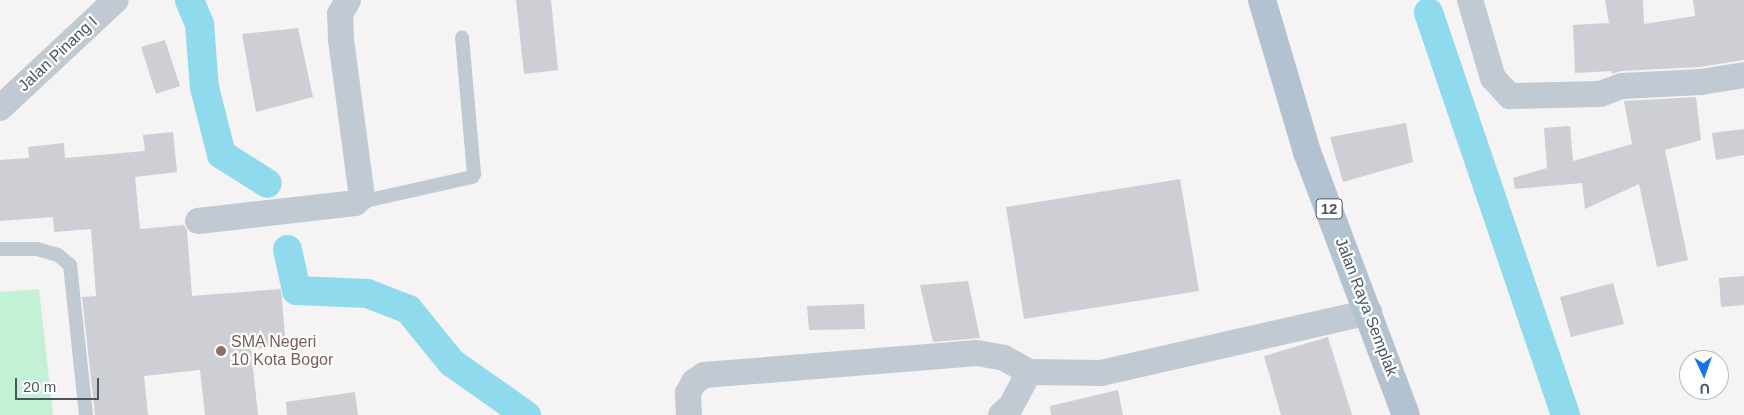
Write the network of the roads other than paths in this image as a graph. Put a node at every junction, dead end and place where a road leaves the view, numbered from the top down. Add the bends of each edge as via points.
1 (116, 0) edge
2 (348, 0) edge
3 (1262, 0) edge
4 (1470, 0) edge
5 (462, 38) dead end
6 (1744, 75) edge
7 (0, 108) edge
8 (355, 203) junction
9 (198, 221) dead end
10 (0, 249) edge
11 (1369, 312) junction
12 (1029, 372) junction
13 (86, 415) edge
14 (689, 415) edge
15 (1002, 415) edge
16 (1406, 415) edge

1 - 7 street, Jalan Pinang I
2 - 8 street via 340,14 362,187 362,197
3 - 11 main road, Jalan Raya Semplak / 12 via 1307,152
4 - 6 street via 1494,78 1510,96 1600,94 1622,86 1701,82
5 - 8 lane via 474,174
8 - 9 street
10 - 13 lane via 37,249 58,255 70,265
11 - 12 street via 1101,373
11 - 16 main road, Jalan Raya Semplak / 12
12 - 14 street via 1004,358 977,353 704,376 694,382 688,393
12 - 15 street via 1011,406

